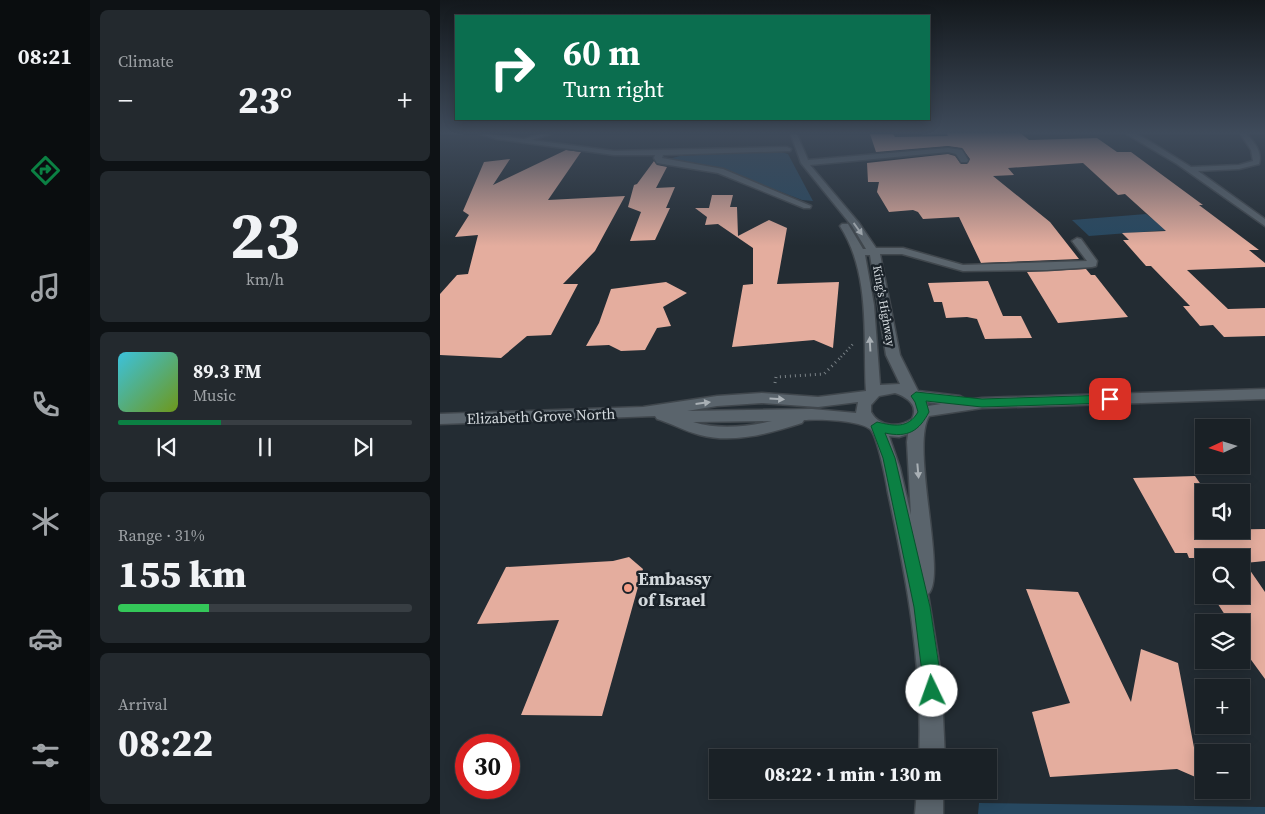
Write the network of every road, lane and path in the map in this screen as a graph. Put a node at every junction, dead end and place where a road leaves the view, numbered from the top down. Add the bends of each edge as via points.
1 (713, 170) edge
2 (807, 170) edge
3 (811, 170) edge
4 (1190, 170) edge
5 (807, 206) dead end
6 (1265, 223) edge
7 (1077, 241) dead end
8 (874, 251) junction
9 (860, 252) junction
10 (870, 342) junction
11 (871, 394) junction
12 (1265, 394) edge
13 (914, 395) junction
14 (774, 399) junction
15 (982, 403) junction
16 (643, 412) junction
17 (921, 417) junction
18 (440, 419) edge
19 (872, 423) junction
20 (922, 607) junction
21 (932, 749) edge
22 (930, 799) edge
23 (929, 814) edge

1 - 5 street
2 - 9 street, King's Highway
3 -> 8 street, King's Highway
4 - 6 street
7 - 8 street via 1094,263 963,268 903,251
8 - 9 street
8 - 13 street, King's Highway via 893,355
9 - 10 street, King's Highway
11 -> 10 street, King's Highway
10 - 14 path via 853,343 824,374 776,377
11 - 13 street via 896,388
14 -> 11 street, Elizabeth Grove North via 818,402
11 - 19 street via 863,408
12 - 15 street
13 - 15 street
13 - 17 street via 921,401
16 -> 14 street, Elizabeth Grove North via 711,402
15 - 17 street
16 - 18 street, Elizabeth Grove North
16 - 19 street, Elizabeth Grove North via 669,416 697,430 726,433 774,426 812,414
17 - 19 street via 911,427 895,430
17 -> 20 street via 915,442 924,552
19 - 20 street via 889,458
20 - 21 street via 931,673
22 - 23 street

